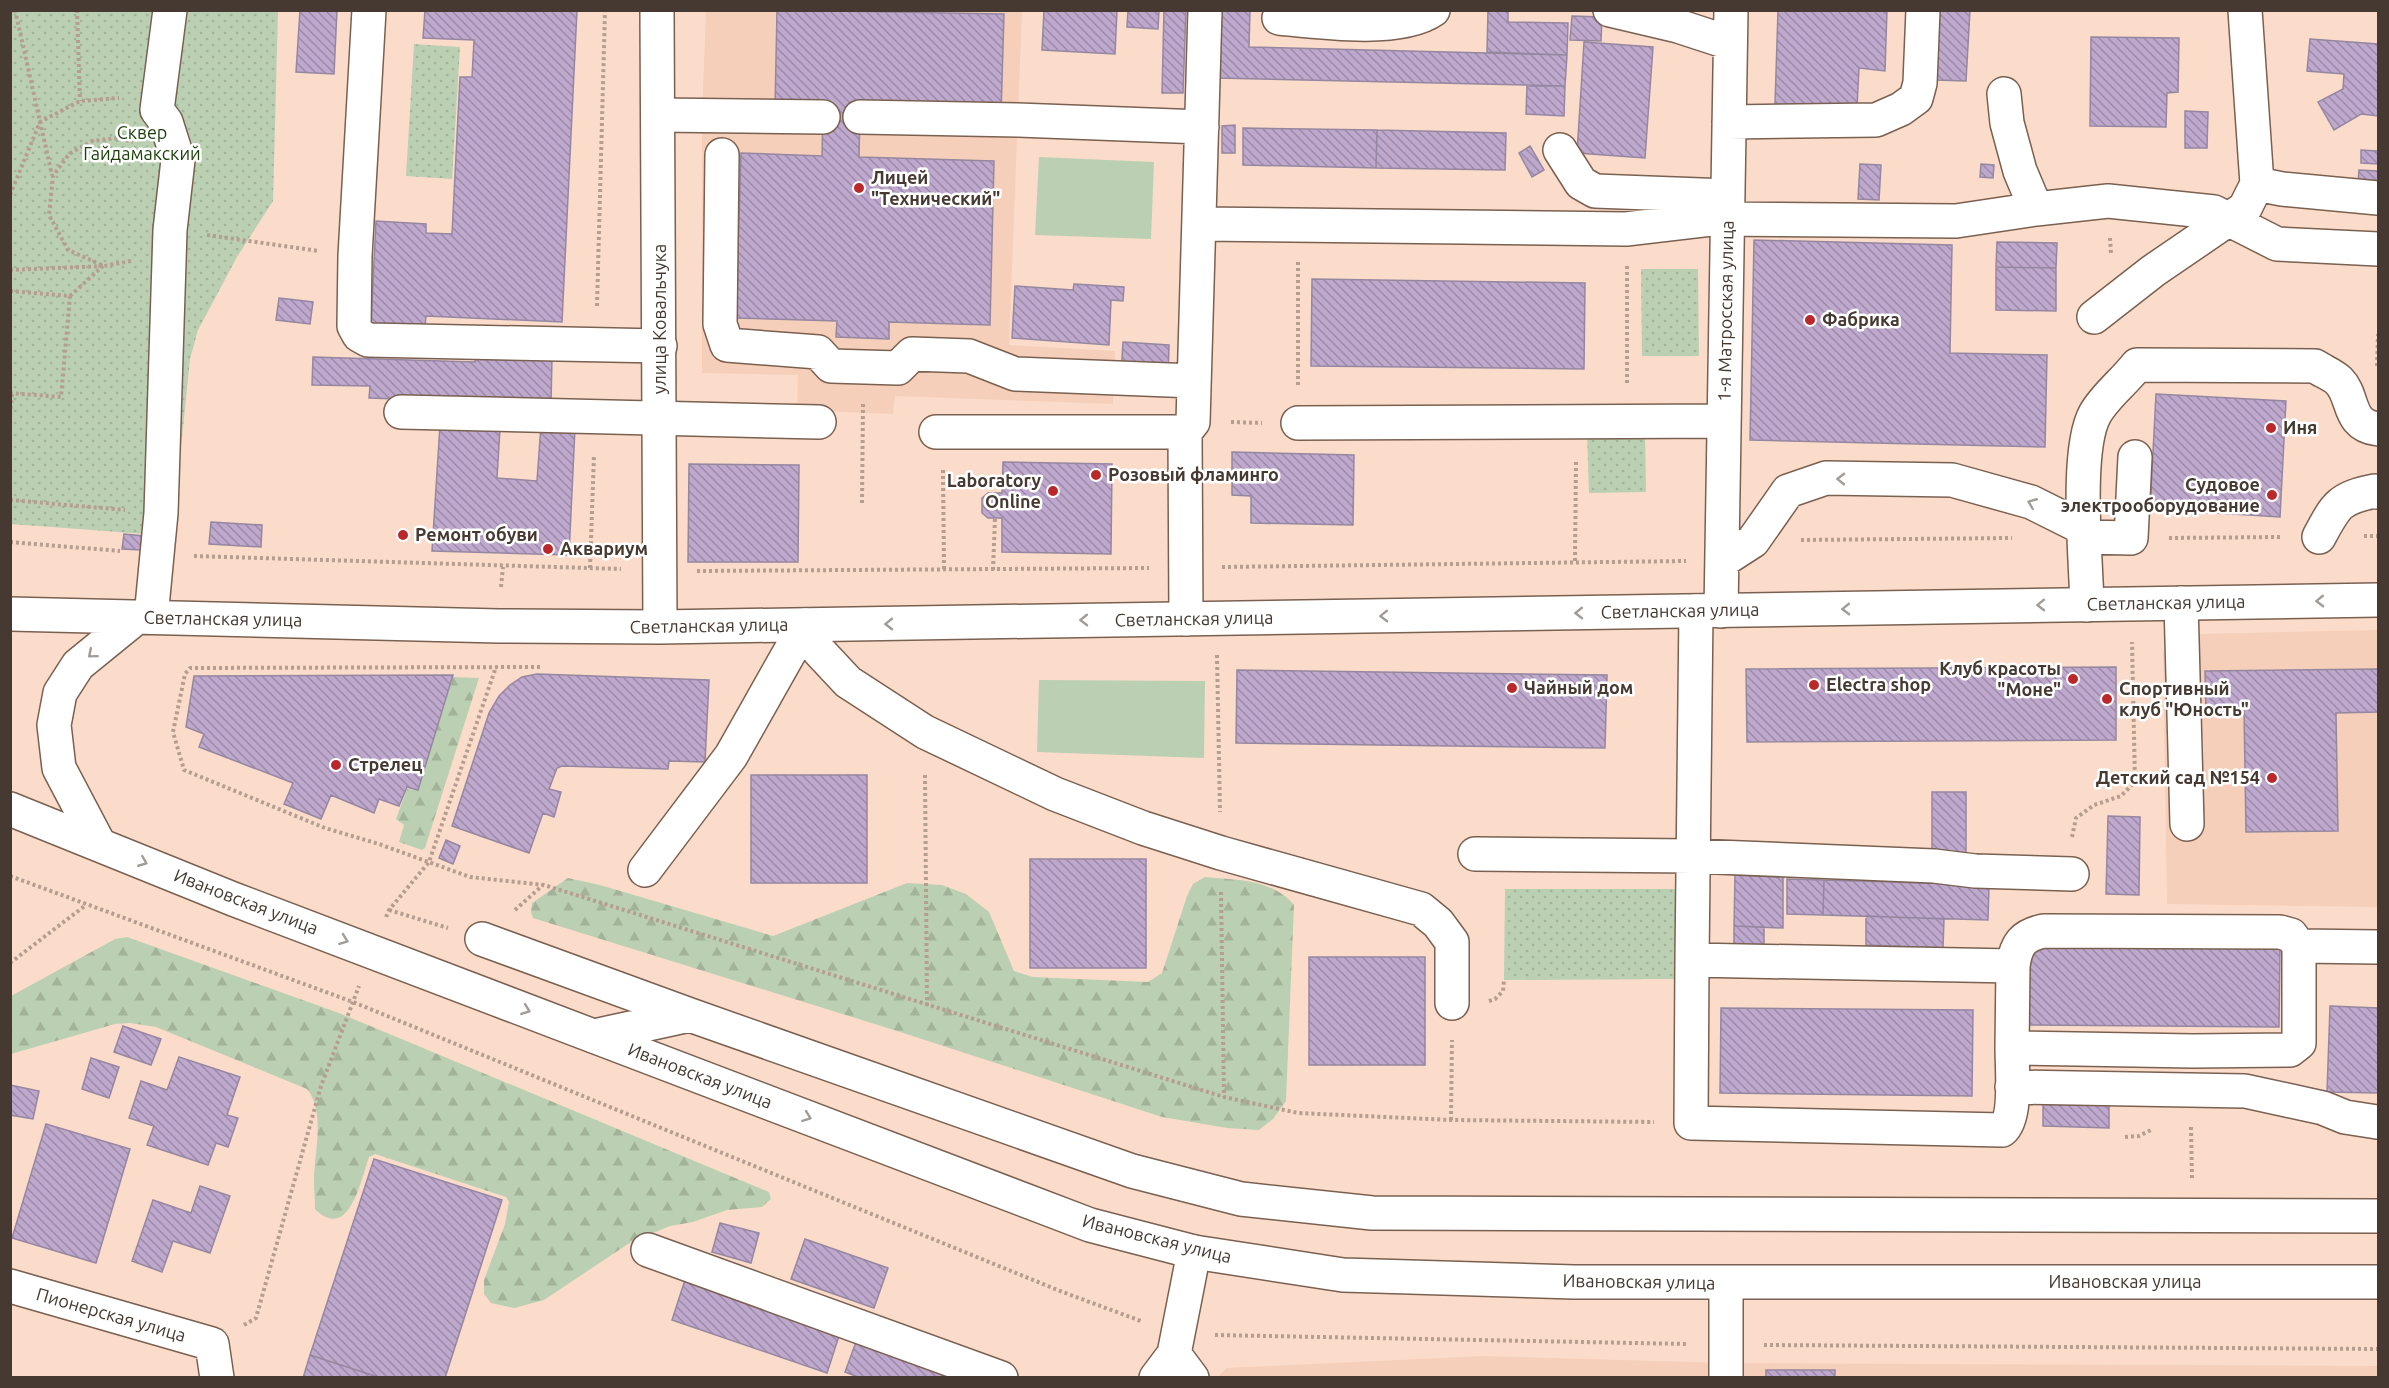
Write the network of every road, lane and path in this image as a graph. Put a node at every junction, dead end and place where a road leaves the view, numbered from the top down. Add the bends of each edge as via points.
1 (77, 10) edge
2 (170, 10) edge
3 (369, 10) edge
4 (604, 10) edge
5 (657, 10) edge
6 (1205, 10) edge
7 (1433, 10) edge
8 (1610, 10) edge
9 (1731, 10) edge
10 (1923, 10) edge
11 (2245, 10) edge
12 (12, 11) edge
13 (1280, 18) dead end
14 (1730, 43) junction
15 (2004, 94) dead end
16 (80, 101) junction
17 (157, 110) junction
18 (658, 115) junction
19 (823, 117) dead end
20 (860, 117) dead end
21 (40, 122) junction
22 (1729, 122) junction
23 (1202, 127) junction
24 (135, 143) dead end
25 (1560, 150) dead end
26 (723, 155) dead end
27 (52, 176) junction
28 (2257, 184) junction
29 (10, 195) edge
30 (2379, 198) edge
31 (1728, 208) junction
32 (2036, 209) junction
33 (2228, 219) junction
34 (1199, 224) junction
35 (1298, 225) junction
36 (170, 230) junction
37 (2379, 249) edge
38 (355, 256) junction
39 (104, 266) junction
40 (10, 270) edge
41 (1627, 282) dead end
42 (10, 291) edge
43 (70, 296) junction
44 (2094, 317) dead end
45 (2379, 334) edge
46 (596, 345) junction
47 (660, 346) junction
48 (2378, 350) edge
49 (863, 367) junction
50 (1194, 381) junction
51 (11, 393) edge
52 (400, 412) dead end
53 (10, 415) edge
54 (595, 417) junction
55 (660, 418) junction
56 (1575, 421) junction
57 (1628, 421) junction
58 (1724, 421) junction
59 (819, 422) dead end
60 (1299, 423) junction
61 (1189, 427) junction
62 (2379, 429) edge
63 (936, 432) dead end
64 (2135, 457) dead end
65 (943, 469) dead end
66 (2379, 492) edge
67 (10, 500) edge
68 (862, 503) dead end
69 (161, 513) junction
70 (995, 518) dead end
71 (2085, 533) junction
72 (2319, 537) joint
73 (2013, 538) dead end
74 (2131, 538) junction
75 (1753, 541) junction
76 (10, 542) edge
77 (159, 555) junction
78 (1575, 561) dead end
79 (1722, 561) junction
80 (590, 568) junction
81 (660, 569) junction
82 (944, 569) dead end
83 (993, 570) dead end
84 (2379, 600) edge
85 (2181, 603) junction
86 (2087, 605) junction
87 (1709, 611) junction
88 (10, 614) edge
89 (144, 617) junction
90 (1186, 619) junction
91 (805, 625) junction
92 (660, 627) junction
93 (2132, 638) dead end
94 (1217, 654) dead end
95 (925, 732) junction
96 (1219, 787) dead end
97 (10, 809) edge
98 (2187, 824) dead end
99 (99, 844) junction
100 (1221, 853) junction
101 (1475, 854) dead end
102 (1693, 856) junction
103 (429, 862) junction
104 (645, 870) dead end
105 (2072, 874) joint
106 (86, 905) dead end
107 (482, 939) dead end
108 (2299, 946) junction
109 (2379, 948) edge
110 (374, 951) junction
111 (1692, 960) junction
112 (10, 963) edge
113 (2013, 966) junction
114 (1504, 980) dead end
115 (353, 1002) dead end
116 (1466, 1004) junction
117 (927, 1006) junction
118 (690, 1015) junction
119 (594, 1036) junction
120 (2012, 1048) junction
121 (2012, 1087) junction
122 (1224, 1096) junction
123 (1451, 1120) junction
124 (2377, 1122) edge
125 (1691, 1123) junction
126 (2379, 1216) edge
127 (648, 1250) dead end
128 (1194, 1252) junction
129 (2379, 1282) edge
130 (1726, 1283) junction
131 (10, 1286) edge
132 (212, 1344) junction
133 (1174, 1370) edge
134 (217, 1377) edge
135 (1002, 1377) edge
136 (1726, 1377) edge

1 - 16 path
2 - 17 main road
3 - 38 main road
4 - 46 path
5 - 18 main road, улица Ковальчука
6 - 23 main road
7 - 13 main road via 1423,17 1389,24
8 - 14 main road
9 - 14 main road, 1-я Матросская улица
10 - 22 main road via 1920,83 1916,98 1901,109 1876,120
11 - 28 main road
12 - 21 path
14 - 22 main road, 1-я Матросская улица
15 - 32 main road via 2020,171
16 - 17 path via 128,98
16 - 21 path
17 - 36 main road via 166,122 178,160
18 - 19 main road
18 - 47 main road, улица Ковальчука
20 - 23 main road
21 - 27 path
21 - 29 path
22 - 31 main road, 1-я Матросская улица
23 - 34 main road
24 - 27 path via 118,138 92,141 69,154
25 - 31 main road via 1581,183 1594,191
26 - 49 main road via 720,324 727,345 818,352 831,366
27 - 39 path via 49,215 68,249
28 - 30 main road
28 - 33 main road via 2245,208
31 - 32 main road via 1956,221
31 - 35 main road via 1691,220 1626,229
31 - 58 main road, 1-я Матросская улица
32 - 33 main road via 2108,201 2214,212
33 - 37 main road via 2277,244
33 - 44 main road
34 - 35 main road
34 - 50 main road
35 - 60 path
36 - 38 path
36 - 39 path via 143,259
36 - 69 main road
38 - 46 main road via 354,326 368,340
39 - 40 path
39 - 43 path
41 - 57 path
42 - 43 path
43 - 51 path via 62,397
45 - 48 path
46 - 47 main road
47 - 55 main road, улица Ковальчука
49 - 50 main road via 898,368 912,354 969,356 1016,374
49 - 68 path
50 - 61 main road
51 - 53 path
52 - 54 main road
54 - 55 main road
54 - 80 path
55 - 59 main road
55 - 81 main road, улица Ковальчука
56 - 57 main road
56 - 60 main road
56 - 78 path
57 - 58 main road
58 - 79 main road, 1-я Матросская улица
60 - 61 path
61 - 63 main road
61 - 90 main road
62 - 71 main road via 2365,425 2355,416 2340,381 2315,366 2137,365 2096,412 2089,427 2083,476
64 - 74 main road
65 - 82 path
66 - 72 main road via 2350,496 2333,510
67 - 69 path
69 - 77 main road
70 - 83 path
71 - 74 main road
71 -> 75 main road via 2031,502 1952,480 1826,478 1788,491
71 - 86 main road
72 - 74 path
73 - 75 path
75 - 79 main road
76 - 77 path
77 - 80 path
77 - 89 main road
79 - 87 main road, 1-я Матросская улица
80 - 81 path
81 - 92 main road, улица Ковальчука
84 -> 85 main road, Светланская улица
85 - 86 main road, Светланская улица
85 - 98 main road
86 -> 87 main road, Светланская улица
87 -> 90 main road, Светланская улица
87 - 102 main road, 1-я Матросская улица
88 - 89 main road, Светланская улица
89 - 92 main road, Светланская улица
89 -> 99 main road via 78,665 60,693 54,725 59,768
90 -> 91 main road, Светланская улица
91 - 92 main road, Светланская улица
91 - 95 main road via 819,651 848,682
91 - 104 main road via 731,756
93 - 105 path via 2135,782 2121,796 2094,805 2076,818 2071,843
94 - 96 path
95 - 100 main road via 1055,794
95 - 117 path
97 - 99 main road, Ивановская улица
99 -> 110 main road, Ивановская улица
100 - 116 main road via 1421,909 1452,942
100 - 122 path
101 - 102 main road
102 - 105 main road
102 - 111 main road, 1-я Матросская улица
103 - 103 path via 325,828 184,770 173,732 185,674 190,668 496,668
103 - 110 path via 389,910
103 - 117 path via 470,877 543,885
106 - 112 path
107 - 118 main road
108 - 109 main road
108 - 113 main road via 2290,935 2280,932 2044,931 2023,939
108 - 120 main road via 2299,1043 2290,1050
110 -> 119 main road, Ивановская улица
111 - 113 main road
111 - 125 main road, 1-я Матросская улица
113 - 120 main road
114 - 116 path via 1503,991 1495,999
115 - 132 path via 321,1086 256,1318
116 - 123 path
117 - 122 path
118 - 119 main road
118 - 126 main road via 1132,1171 1241,1199 1372,1213
119 -> 128 main road, Ивановская улица via 1090,1225
120 - 121 main road
121 - 124 main road via 2245,1091
121 - 125 main road via 2011,1114 2002,1130
122 - 123 path via 1298,1113
123 - 125 path
127 - 135 main road
128 - 130 main road, Ивановская улица via 1343,1275
128 - 133 main road
129 - 130 main road, Ивановская улица
130 - 136 main road
131 - 132 main road, Пионерская улица
132 - 134 main road

